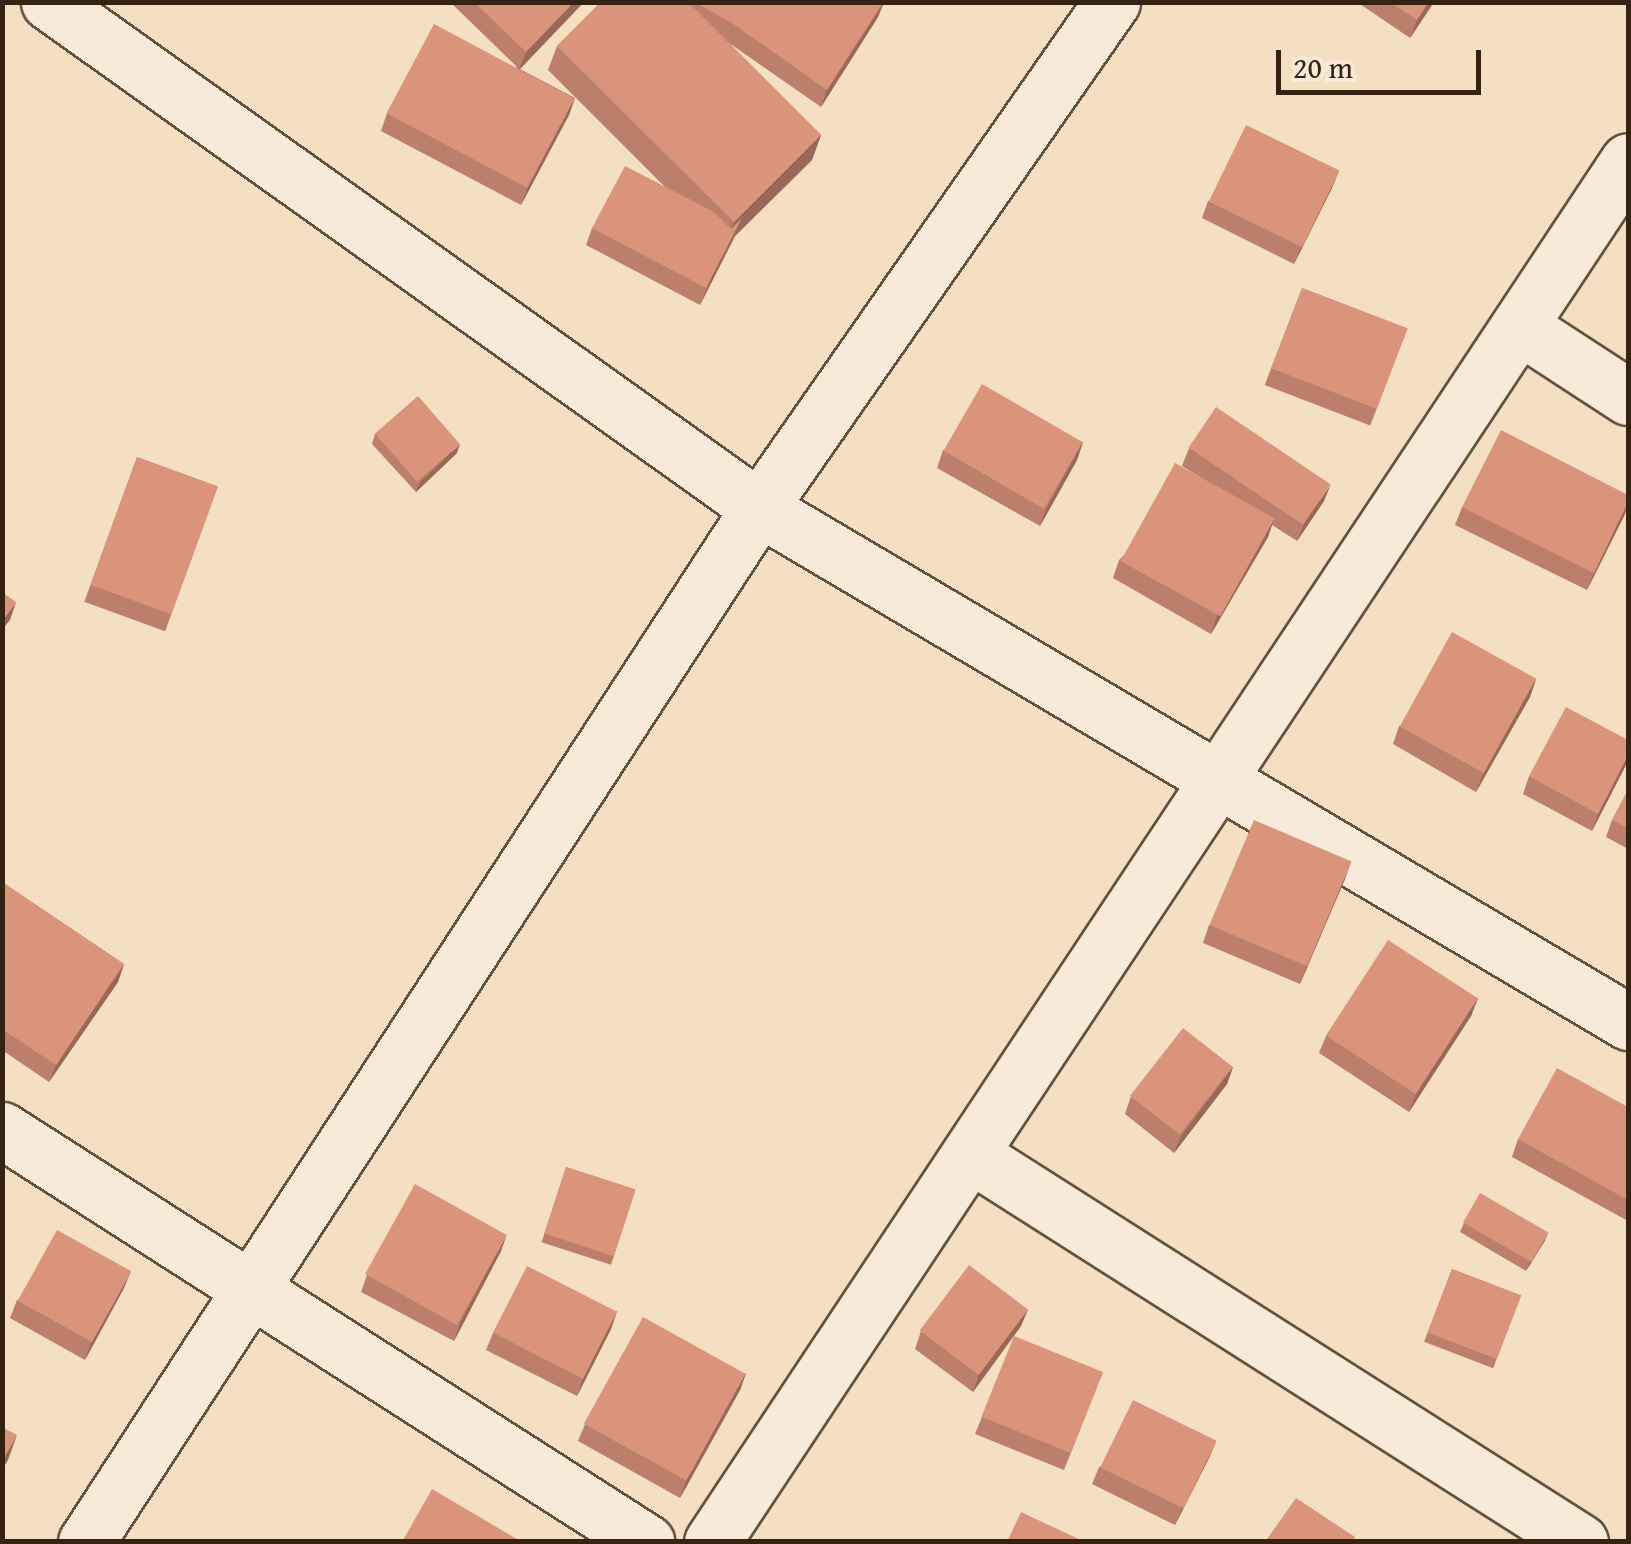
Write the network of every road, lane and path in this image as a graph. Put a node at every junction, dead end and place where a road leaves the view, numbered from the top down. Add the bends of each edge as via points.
1 (49, 2) edge
2 (1112, 2) edge
3 (1628, 161) edge
4 (1519, 326) junction
5 (1628, 397) edge
6 (758, 508) junction
7 (1217, 780) junction
8 (1628, 1022) edge
9 (2, 1130) edge
10 (970, 1154) junction
11 (252, 1286) junction
12 (86, 1542) edge
13 (646, 1542) edge
14 (712, 1542) edge
15 (1580, 1542) edge

1 - 6 street
2 - 6 street
3 - 4 street
4 - 5 street
4 - 7 street
6 - 7 street
6 - 11 street
7 - 8 street
7 - 10 street
9 - 11 street
10 - 14 street
10 - 15 street
11 - 12 street
11 - 13 street

